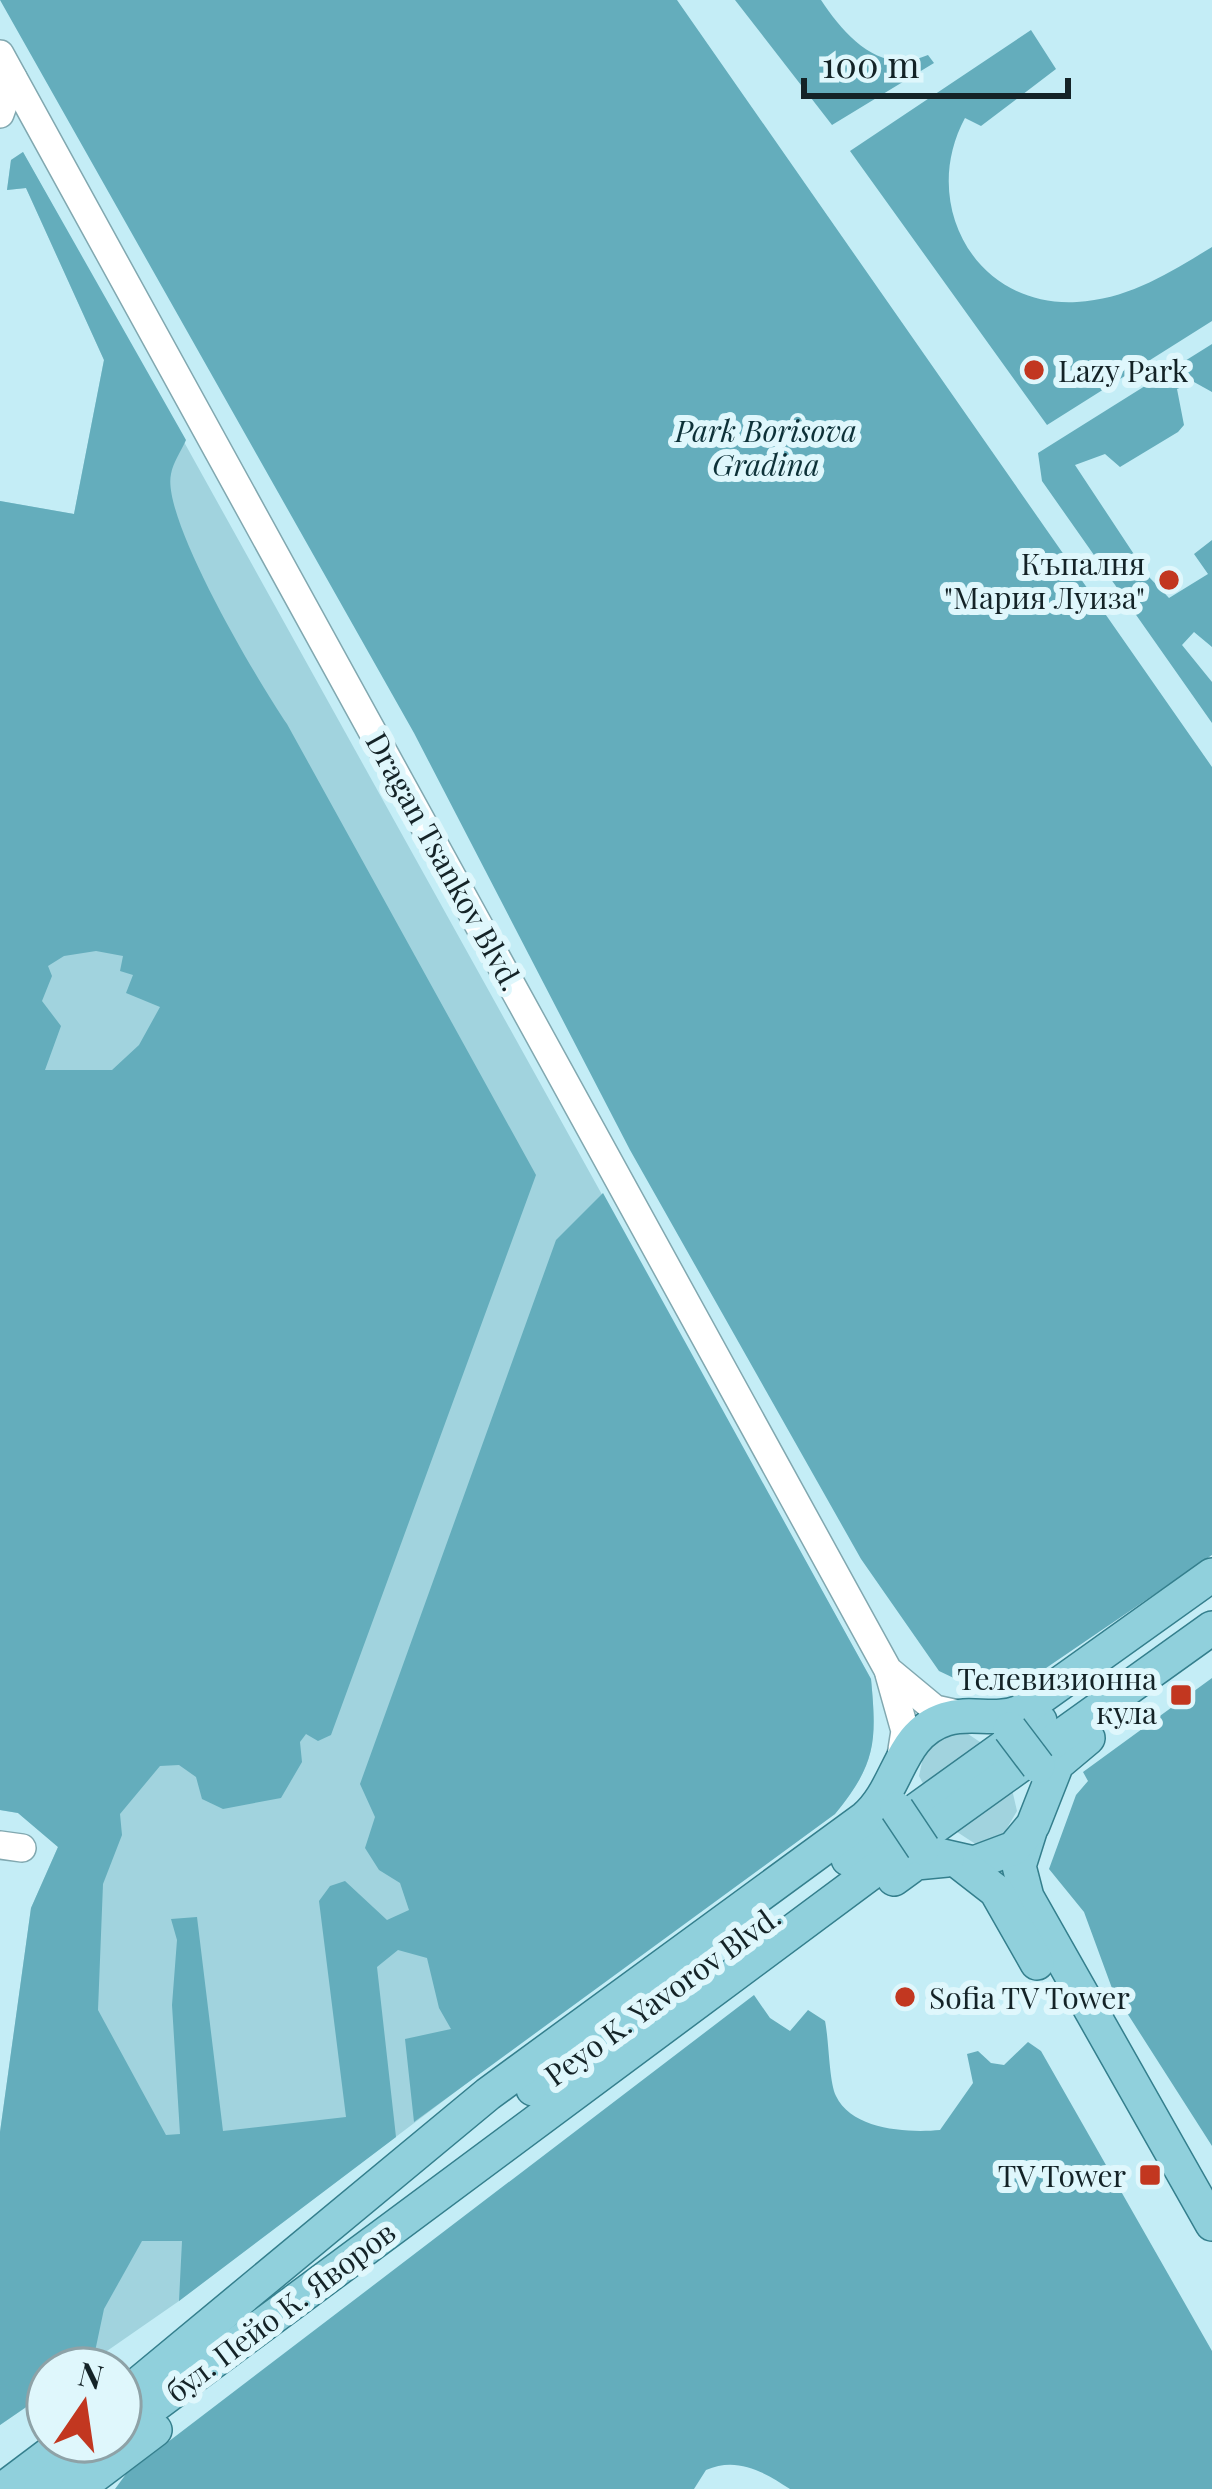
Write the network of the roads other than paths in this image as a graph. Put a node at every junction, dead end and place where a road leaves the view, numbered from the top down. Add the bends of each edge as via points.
1 (6, 66) edge
2 (0, 114) edge
3 (1212, 1575) edge
4 (1212, 1598) edge
5 (1212, 1628) edge
6 (1212, 1651) edge
7 (888, 1670) junction
8 (988, 1721) junction
9 (897, 1782) junction
10 (1035, 1820) junction
11 (943, 1857) junction
12 (1166, 2144) junction
13 (1212, 2224) edge
14 (312, 2308) junction
15 (144, 2382) edge
16 (144, 2384) edge
17 (144, 2385) edge
18 (144, 2388) edge
19 (36, 2465) edge
20 (75, 2465) edge
21 (84, 2465) edge
22 (3, 2489) edge
23 (41, 2489) edge
24 (58, 2489) edge
25 (77, 2489) edge

1 - 2 street
1 - 7 street, Dragan Tsankov Blvd.
3 - 8 main road via 1020,1712
4 - 16 main road, Peyo K. Yavorov Blvd. via 386,2194
5 - 17 main road, бул. Пейо К. Яворов
6 - 10 main road via 1057,1764
7 - 8 street, Dragan Tsankov Blvd. via 935,1709
7 - 9 street, Dragan Tsankov Blvd. via 904,1731
8 - 9 main road via 927,1728
8 - 10 main road, bridge via 1038,1766
9 - 11 main road, bridge
9 - 15 main road via 827,1848 488,2094
10 - 11 main road via 1001,1855
10 - 12 main road via 1019,1866 1027,1897
11 - 12 main road via 996,1891 1066,2011
11 - 14 main road via 913,1865
12 - 13 main road
14 - 18 main road
14 - 25 main road
19 - 22 main road
20 - 23 main road, Peyo K. Yavorov Blvd.
21 - 24 main road

